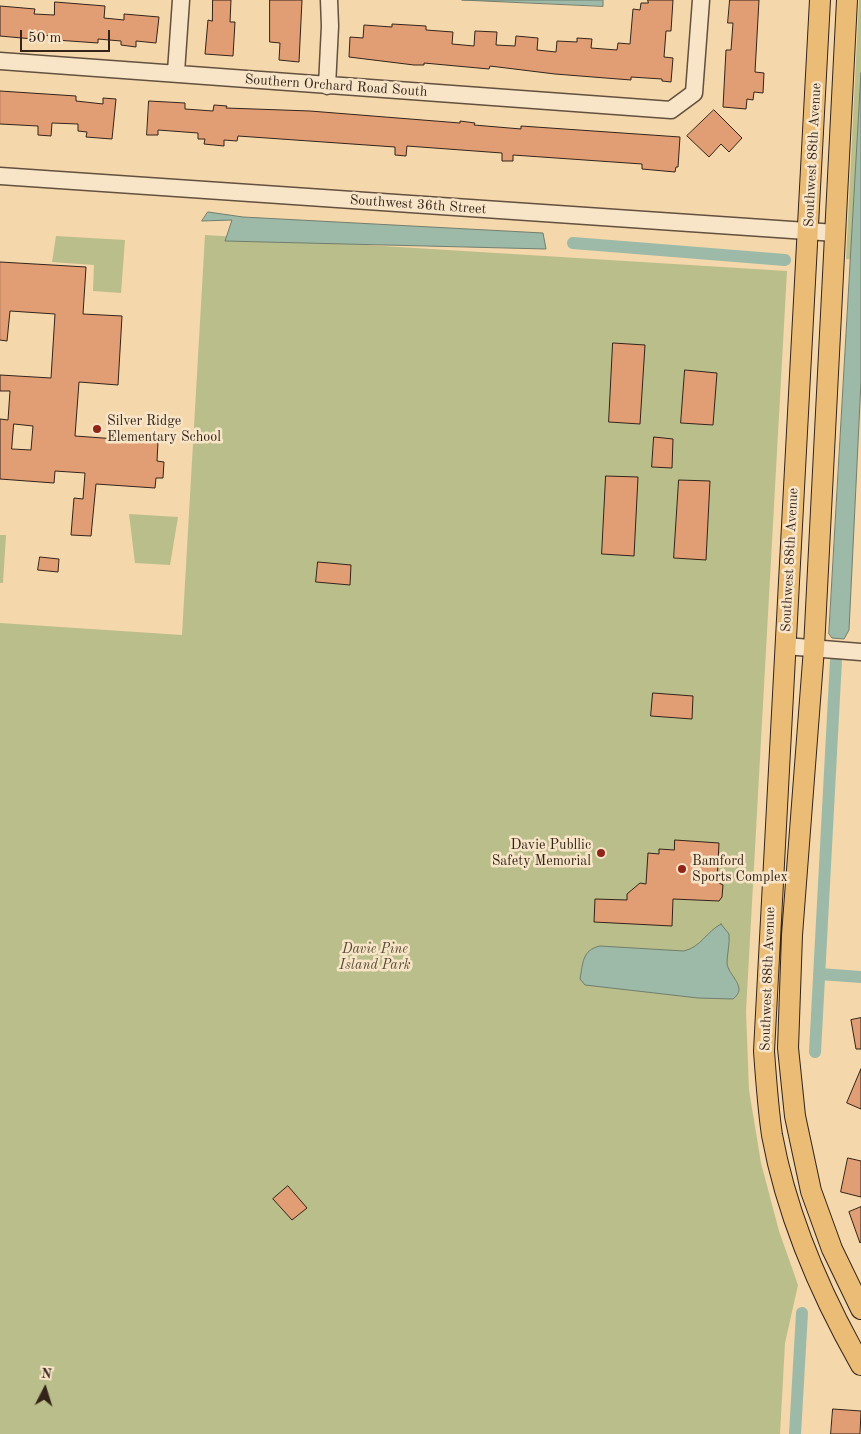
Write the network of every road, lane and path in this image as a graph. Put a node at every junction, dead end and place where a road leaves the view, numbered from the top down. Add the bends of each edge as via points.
1 (181, 0) edge
2 (329, 0) edge
3 (701, 0) edge
4 (820, 0) edge
5 (847, 0) edge
6 (0, 61) edge
7 (176, 72) junction
8 (327, 86) junction
9 (0, 176) edge
10 (809, 231) junction
11 (836, 233) junction
12 (785, 646) junction
13 (814, 648) junction
14 (861, 652) edge
15 (861, 1309) edge
16 (861, 1365) edge

1 - 7 street
2 - 8 street
3 - 8 street, Southern Orchard Road South via 694,92 671,110
4 - 10 main road, Southwest 88th Avenue
5 - 11 main road, Southwest 88th Avenue
6 - 7 street, Southern Orchard Road South
7 - 8 street, Southern Orchard Road South
9 - 10 street, Southwest 36th Street
10 - 11 street, Southwest 36th Street
10 - 12 main road, Southwest 88th Avenue
11 - 13 main road, Southwest 88th Avenue
12 - 13 street
12 - 16 main road, Southwest 88th Avenue via 764,1052 770,1119 787,1196 806,1257
13 - 14 street
13 - 15 main road, Southwest 88th Avenue via 792,935 788,1048 795,1116 810,1190 832,1249

